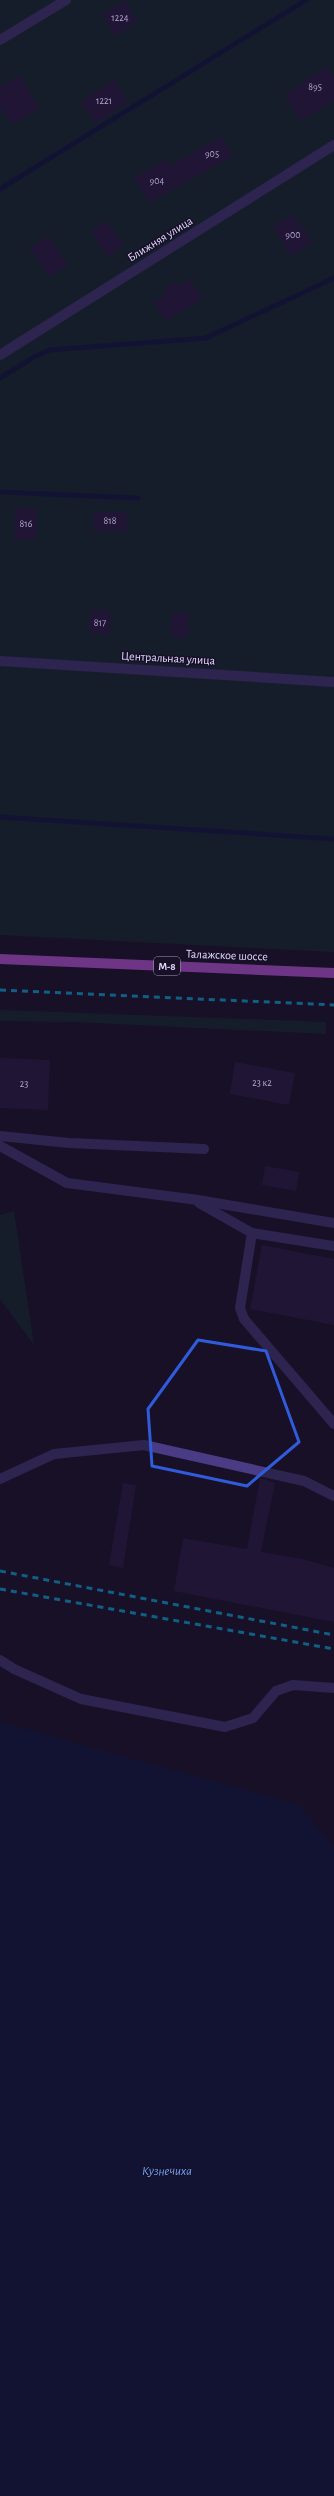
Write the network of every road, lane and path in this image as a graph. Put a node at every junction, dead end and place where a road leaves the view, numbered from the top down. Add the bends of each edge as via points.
1 (66, 0) edge
2 (0, 40) edge
3 (334, 145) edge
4 (0, 355) edge
5 (0, 661) edge
6 (334, 682) edge
7 (0, 959) edge
8 (334, 973) edge
9 (0, 1136) edge
10 (0, 1146) edge
11 (204, 1149) dead end
12 (193, 1199) junction
13 (334, 1223) edge
14 (252, 1233) junction
15 (334, 1246) edge
16 (334, 1424) edge
17 (0, 1478) edge
18 (334, 1496) edge
19 (0, 1660) edge
20 (334, 1688) edge

1 - 2 lane
3 - 4 lane, Ближняя улица
5 - 6 lane, Центральная улица
7 - 8 main road, Талажское шоссе / М-8
9 - 11 lane via 69,1143
10 - 12 lane via 67,1183
12 - 13 lane
12 - 14 lane
14 - 15 lane
14 - 16 lane via 240,1308 244,1320
17 - 18 lane via 54,1454 144,1445 304,1481
19 - 20 lane via 14,1669 81,1699 225,1727 254,1718 276,1691 287,1687 316,1685

